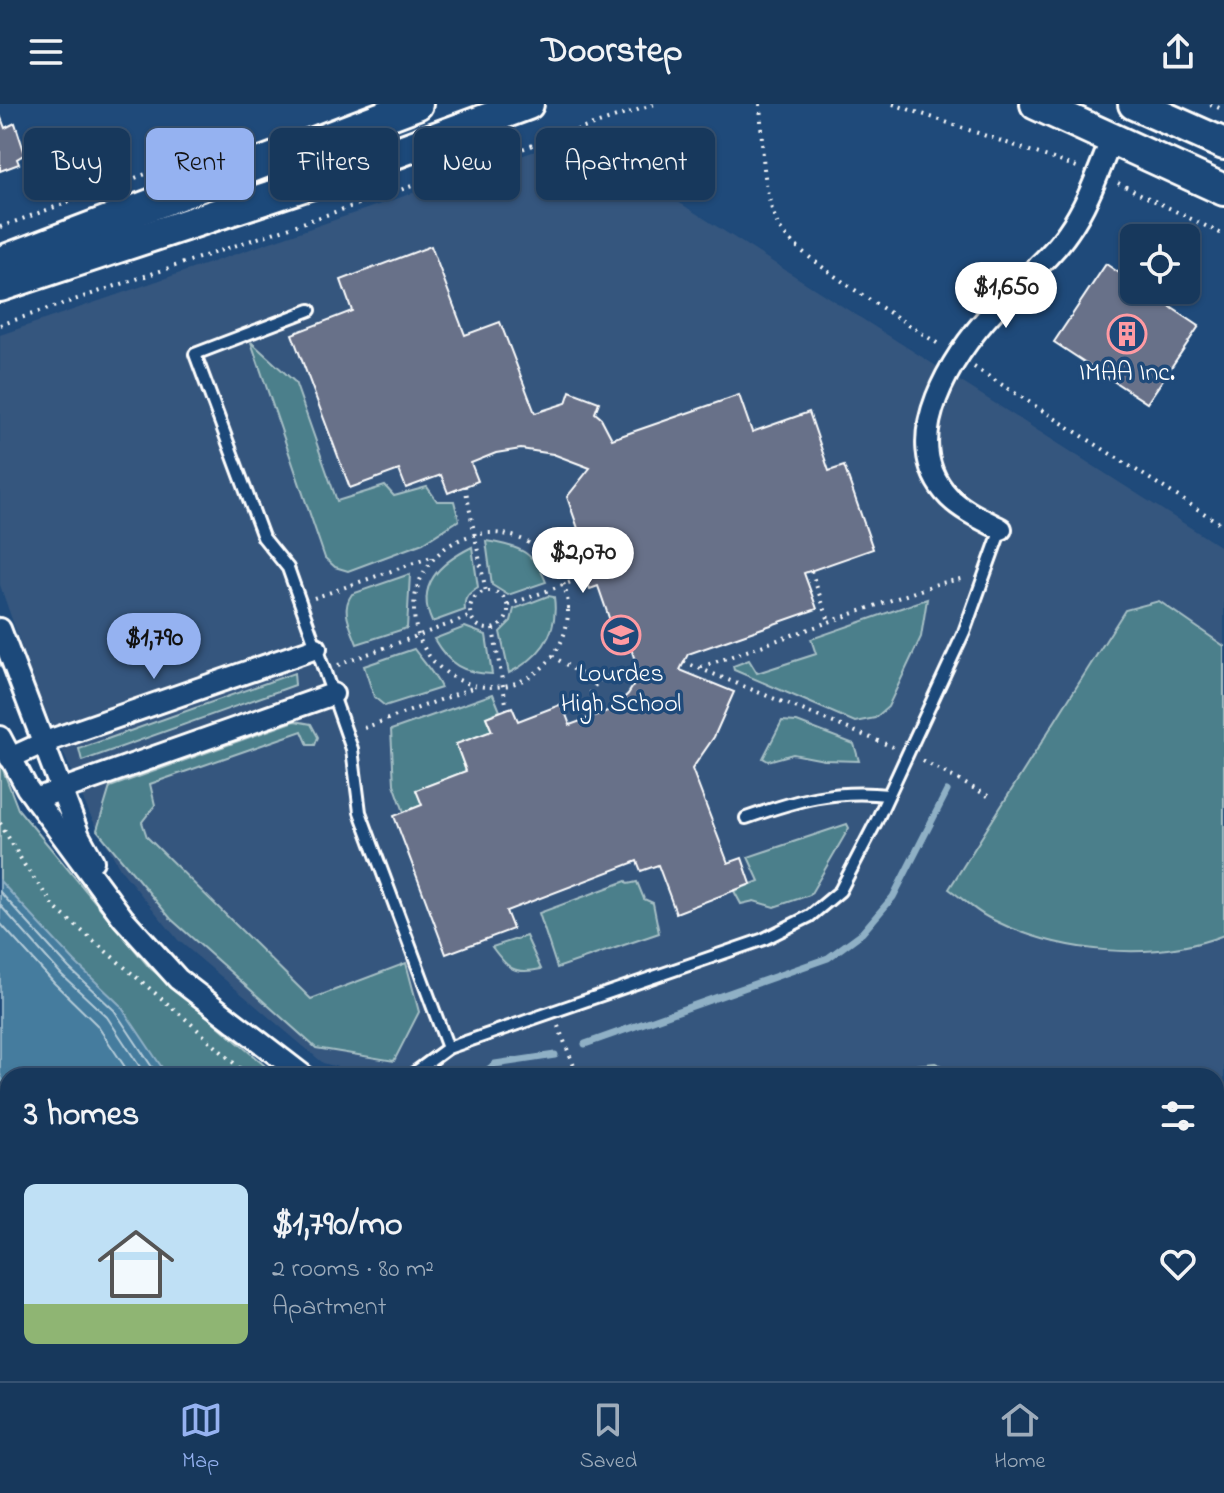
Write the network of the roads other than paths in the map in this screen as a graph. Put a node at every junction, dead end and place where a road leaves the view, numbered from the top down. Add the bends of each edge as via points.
1 (417, 104) edge
2 (528, 104) edge
3 (1036, 104) edge
4 (1134, 104) edge
5 (1112, 138) junction
6 (1224, 144) edge
7 (1224, 190) edge
8 (0, 262) edge
9 (0, 286) edge
10 (310, 310) dead end
11 (1001, 529) joint
12 (0, 629) edge
13 (316, 648) junction
14 (333, 694) junction
15 (0, 737) edge
16 (45, 742) junction
17 (10, 758) junction
18 (62, 791) junction
19 (888, 795) junction
20 (35, 799) junction
21 (746, 818) dead end
22 (123, 918) junction
23 (448, 1048) junction
24 (294, 1068) edge
25 (421, 1068) edge

1 - 8 main road
2 - 9 main road via 324,179
3 - 5 main road
4 - 6 main road
5 - 7 main road
5 - 11 street via 1068,234 994,309 958,357 931,407 928,452 936,476 949,496
10 - 13 lane via 195,354 263,537 288,568
11 - 19 lane via 964,632
12 - 16 street
13 - 14 lane
13 - 16 street
14 - 18 street
14 - 23 lane via 352,749 360,812
15 - 17 street
16 - 17 street
16 - 18 street
17 - 20 street
18 - 20 street
18 - 22 street via 79,836
19 - 21 lane via 818,796
19 - 23 lane via 840,891 810,916 764,939
20 - 22 street
22 - 24 street via 178,979
23 - 25 lane

